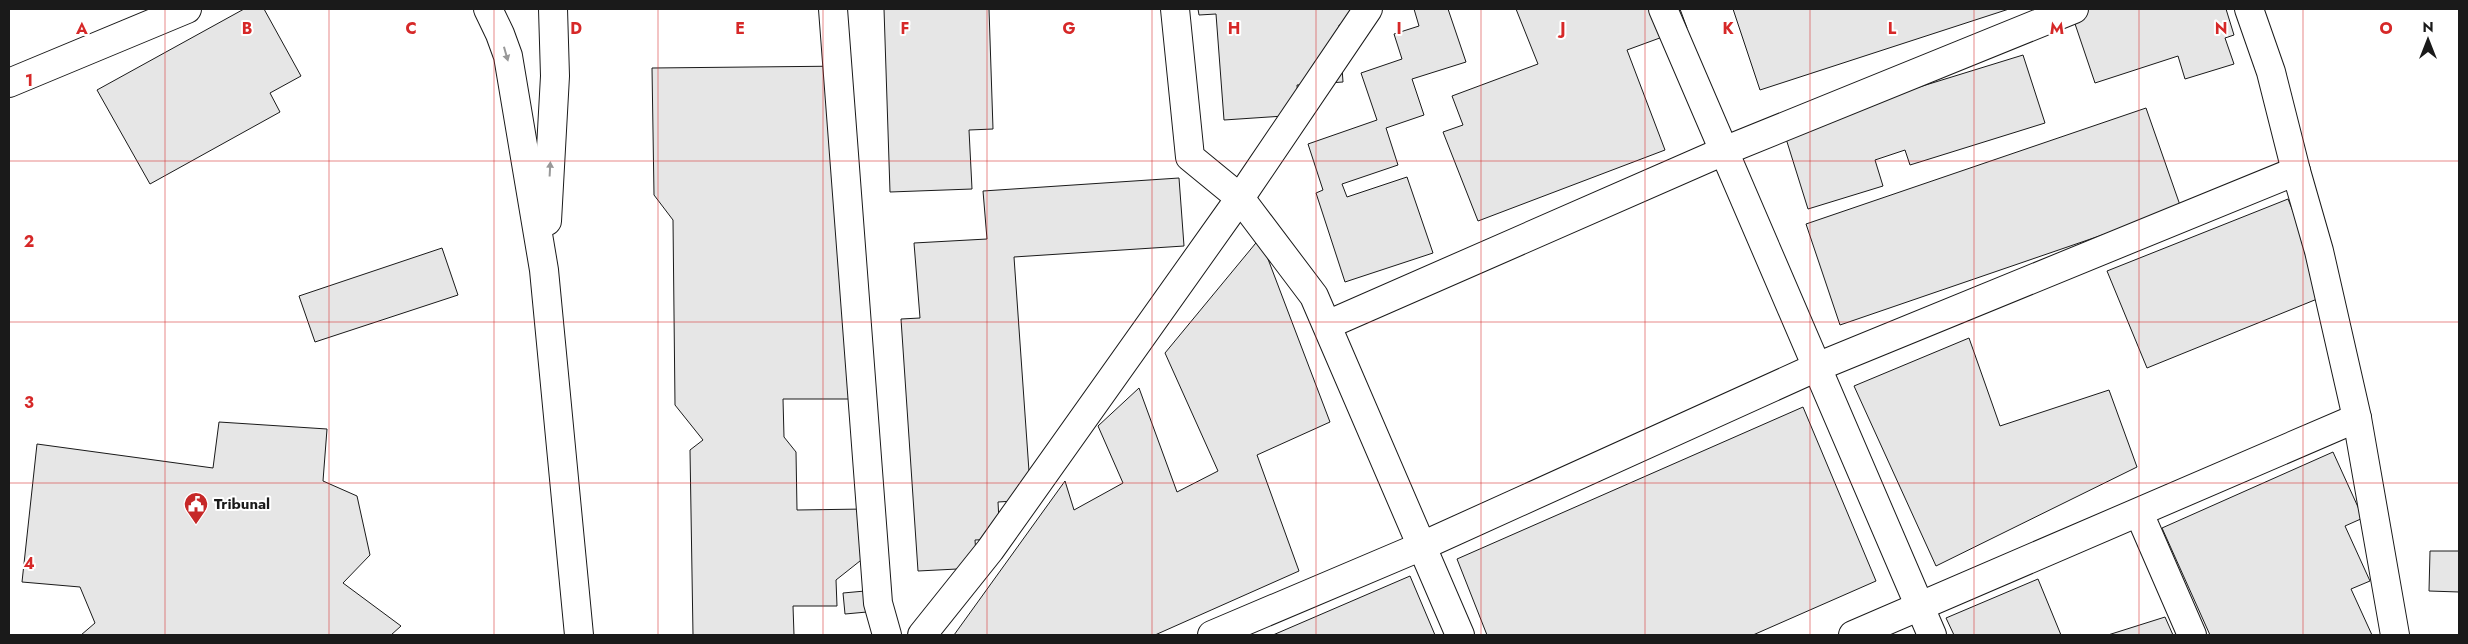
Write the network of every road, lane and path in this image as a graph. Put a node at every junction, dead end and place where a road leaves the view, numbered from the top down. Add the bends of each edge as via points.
1 (187, 9) edge
2 (488, 9) edge
3 (553, 9) edge
4 (833, 9) edge
5 (1175, 9) edge
6 (1368, 9) edge
7 (1663, 9) edge
8 (2074, 9) edge
9 (2249, 9) edge
10 (9, 83) edge
11 (1724, 151) junction
12 (2296, 171) junction
13 (1240, 198) junction
14 (544, 270) junction
15 (1327, 325) junction
16 (1817, 368) junction
17 (2357, 418) junction
18 (2139, 513) junction
19 (1422, 546) junction
20 (1920, 607) junction
21 (579, 635) edge
22 (887, 635) edge
23 (922, 635) edge
24 (1212, 635) edge
25 (1460, 635) edge
26 (1853, 635) edge
27 (1932, 635) edge
28 (2192, 635) edge
29 (2395, 635) edge

1 - 10 street
2 -> 14 street via 508,56
14 -> 3 street via 555,76
4 - 22 street via 878,603
5 - 13 street via 1190,156
6 - 13 street
7 - 11 street
8 - 11 street
9 - 12 street via 2271,72
11 - 15 street
11 - 16 street
12 - 16 street
12 - 17 street via 2319,251
13 - 15 street via 1314,296
13 - 23 street via 990,550
14 - 21 street
15 - 19 street
16 - 19 street
16 - 20 street
17 - 18 street
17 - 29 street
18 - 20 street
18 - 28 street
19 - 24 street
19 - 25 street
20 - 26 street
20 - 27 street

